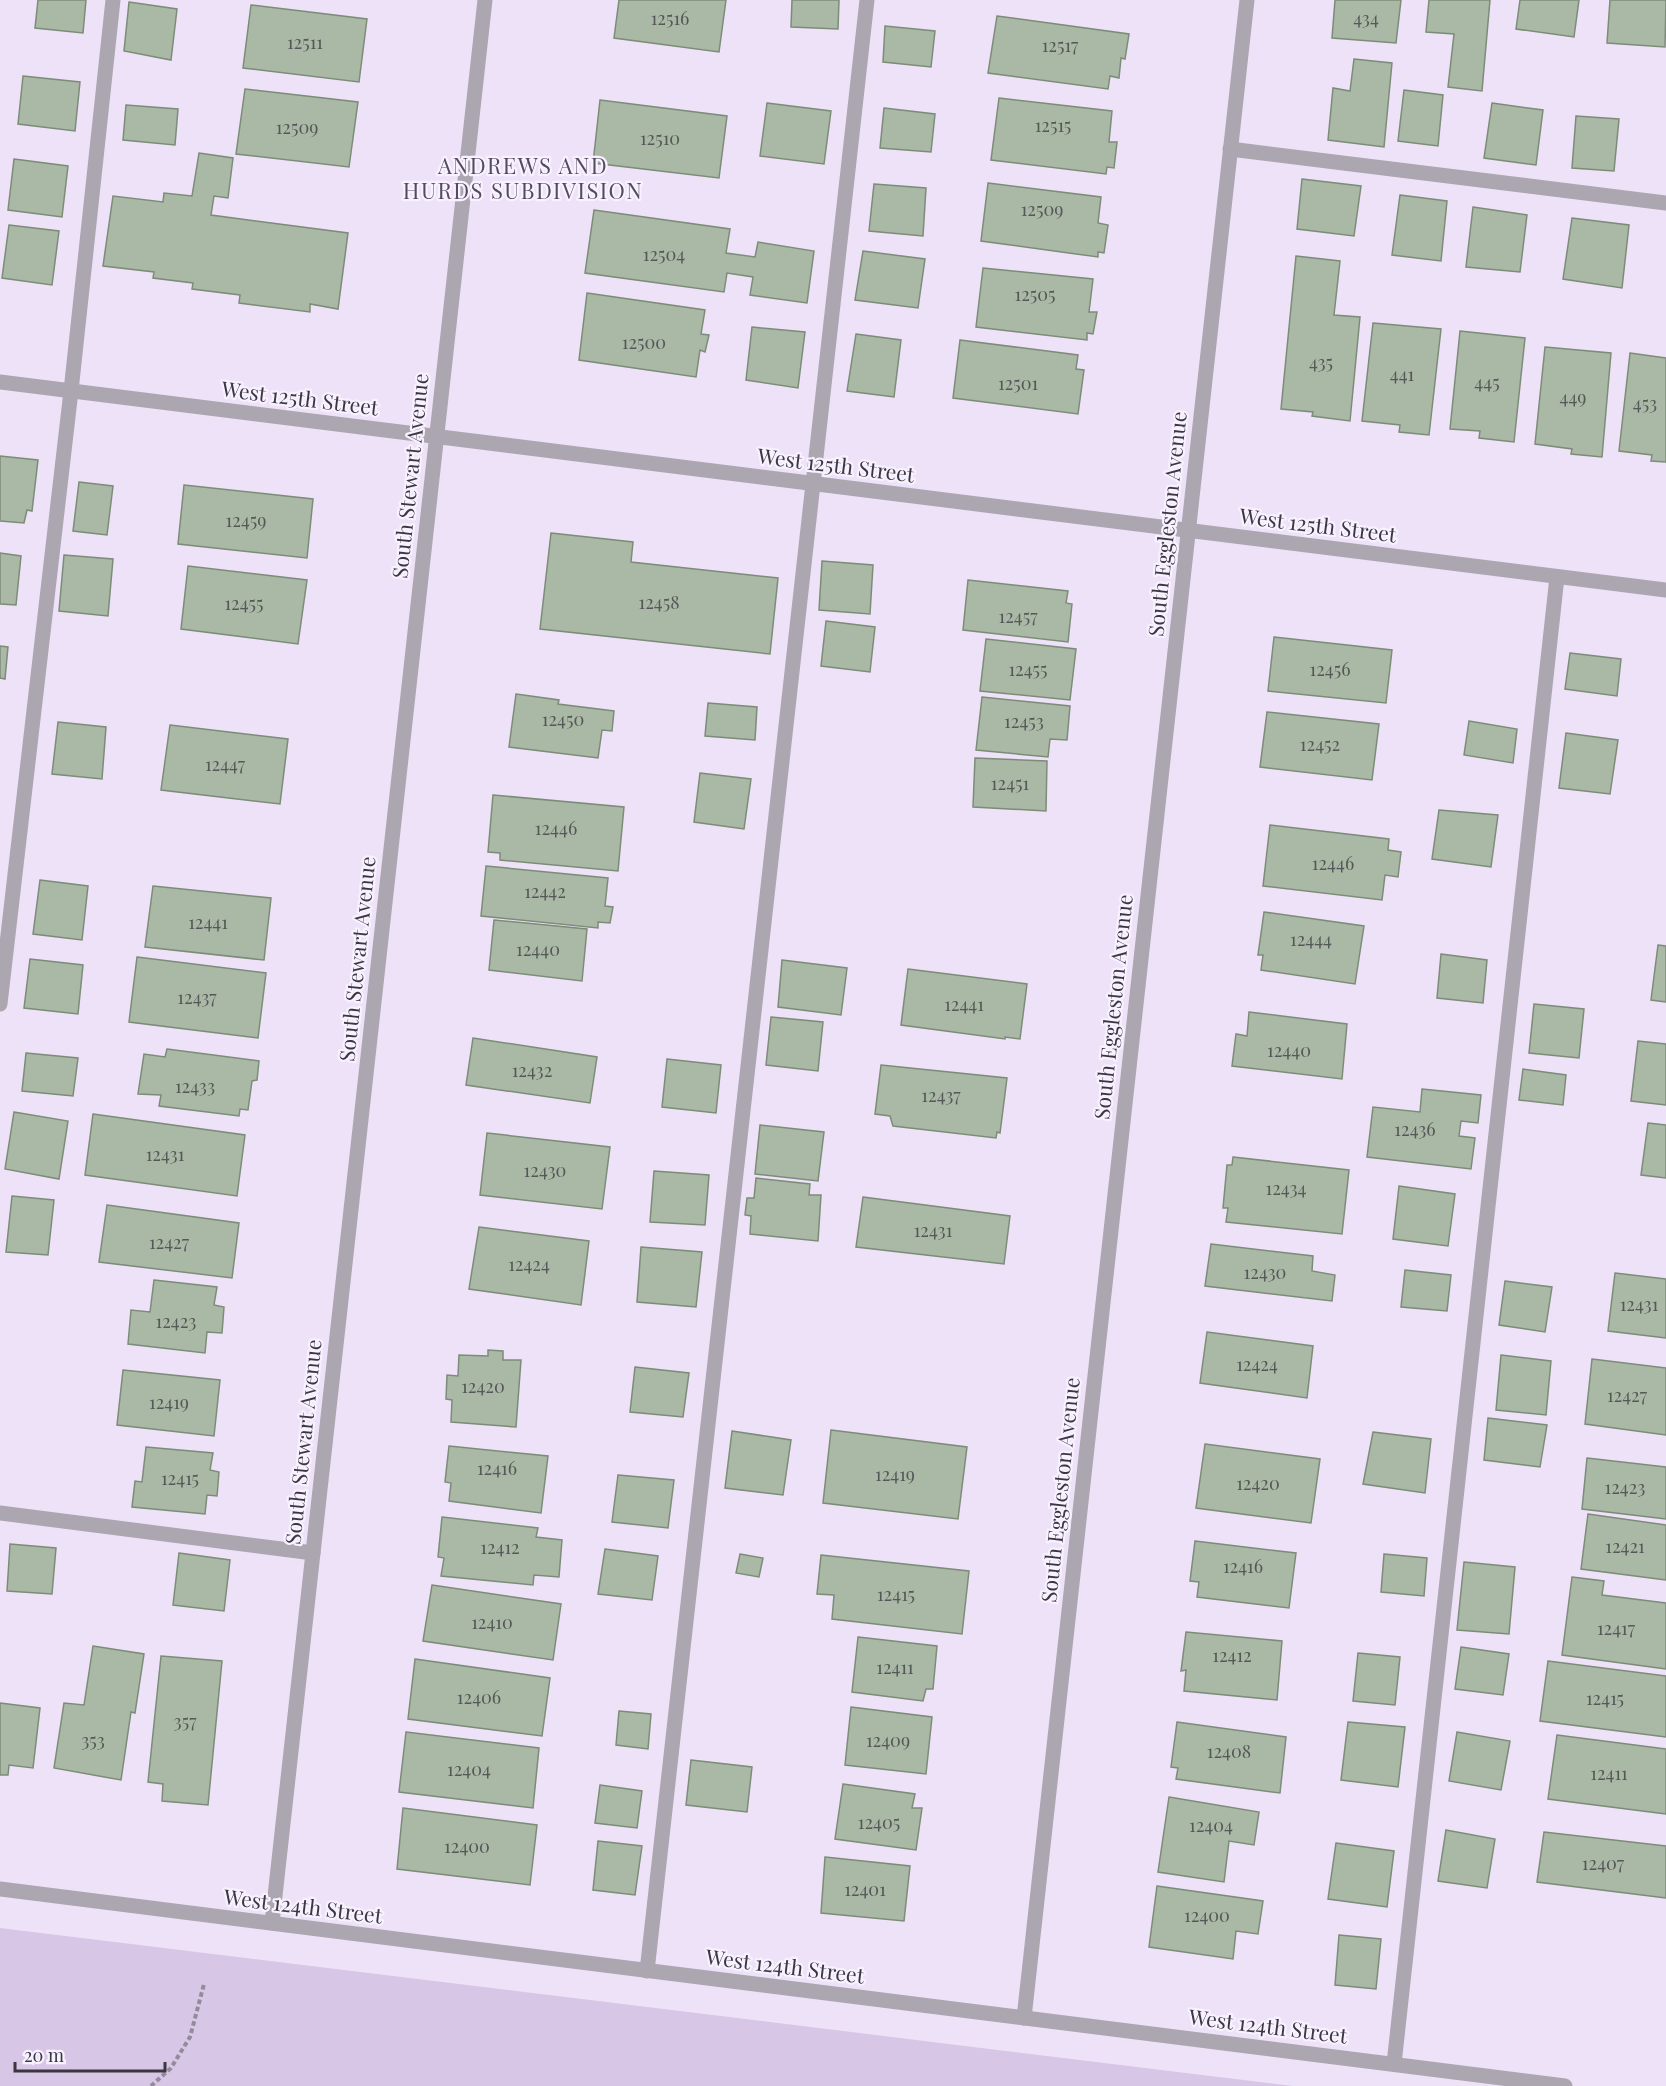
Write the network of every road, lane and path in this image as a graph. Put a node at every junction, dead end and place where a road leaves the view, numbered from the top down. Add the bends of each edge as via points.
1 (113, 0) edge
2 (485, 0) edge
3 (867, 0) edge
4 (1247, 0) edge
5 (1230, 149) junction
6 (1666, 203) edge
7 (0, 382) edge
8 (71, 391) junction
9 (436, 437) junction
10 (813, 484) junction
11 (1188, 531) junction
12 (1557, 577) junction
13 (1666, 590) edge
14 (0, 1004) edge
15 (0, 1513) edge
16 (313, 1553) junction
17 (0, 1890) edge
18 (272, 1923) junction
19 (647, 1971) junction
20 (204, 1984) dead end
21 (1024, 2018) junction
22 (1394, 2064) junction
23 (151, 2086) edge
24 (1566, 2086) edge

1 - 8 street
2 - 9 street, South Stewart Avenue
3 - 10 street
4 - 5 street, South Eggleston Avenue
5 - 6 street
5 - 11 street, South Eggleston Avenue
7 - 8 street, West 125th Street
8 - 9 street, West 125th Street
8 - 14 street
9 - 10 street, West 125th Street
9 - 16 street, South Stewart Avenue
10 - 11 street, West 125th Street
10 - 19 street
11 - 12 street, West 125th Street
11 - 21 street, South Eggleston Avenue
12 - 13 street, West 125th Street
12 - 22 street
15 - 16 street
16 - 18 street, South Stewart Avenue
17 - 18 street, West 124th Street
18 - 19 street, West 124th Street
19 - 21 street, West 124th Street
20 - 23 path via 190,2037 171,2068
21 - 22 street, West 124th Street
22 - 24 street, West 124th Street

